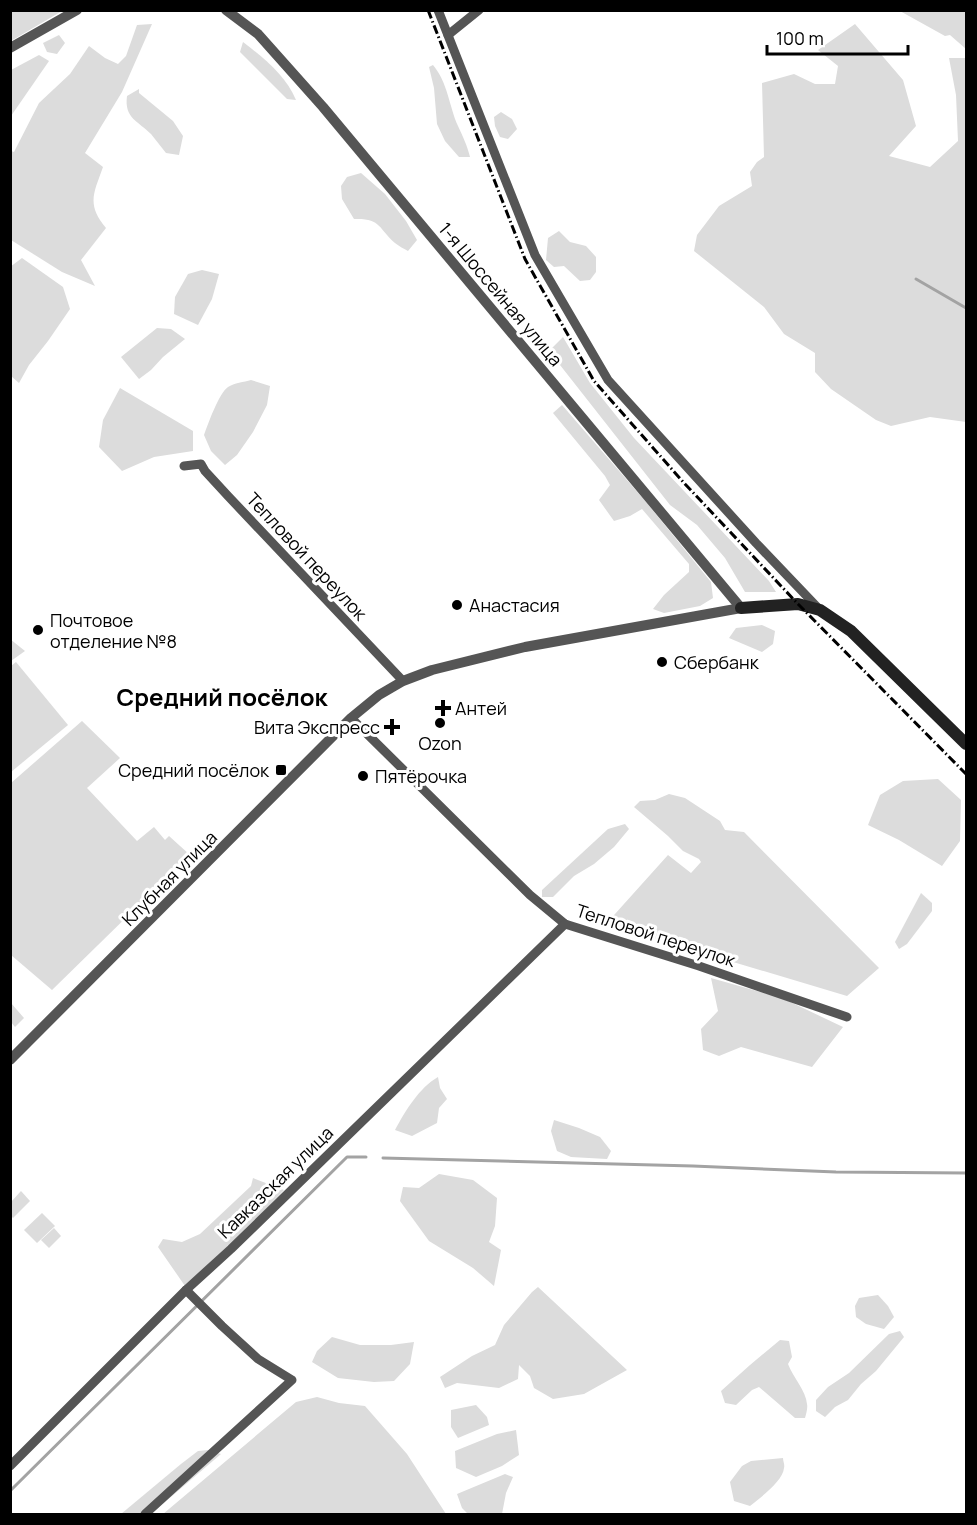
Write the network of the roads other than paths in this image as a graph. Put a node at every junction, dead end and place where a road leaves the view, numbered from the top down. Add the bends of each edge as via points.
1 (77, 10) edge
2 (226, 10) edge
3 (438, 10) edge
4 (479, 10) edge
5 (448, 35) junction
6 (10, 48) edge
7 (184, 466) dead end
8 (741, 608) junction
9 (820, 610) junction
10 (403, 681) junction
11 (351, 718) junction
12 (966, 744) edge
13 (565, 924) junction
14 (847, 1017) dead end
15 (10, 1060) edge
16 (190, 1293) junction
17 (10, 1466) edge
18 (145, 1515) edge

1 - 6 street
2 - 8 street, 1-я Шоссейная улица via 258,34 323,106
3 - 5 street
4 - 5 street
5 - 9 street via 535,255 608,380
7 - 10 street, Тепловой переулок via 201,464
8 - 9 main road via 798,604
8 - 10 street, Клубная улица via 525,647
9 - 12 main road via 851,631
10 - 11 street, Клубная улица
11 - 13 street, Тепловой переулок via 530,896
11 - 15 street, Клубная улица
13 - 14 street, Тепловой переулок
13 - 16 street, Кавказская улица
16 - 17 street, Кавказская улица
16 - 18 street via 258,1359 292,1380

